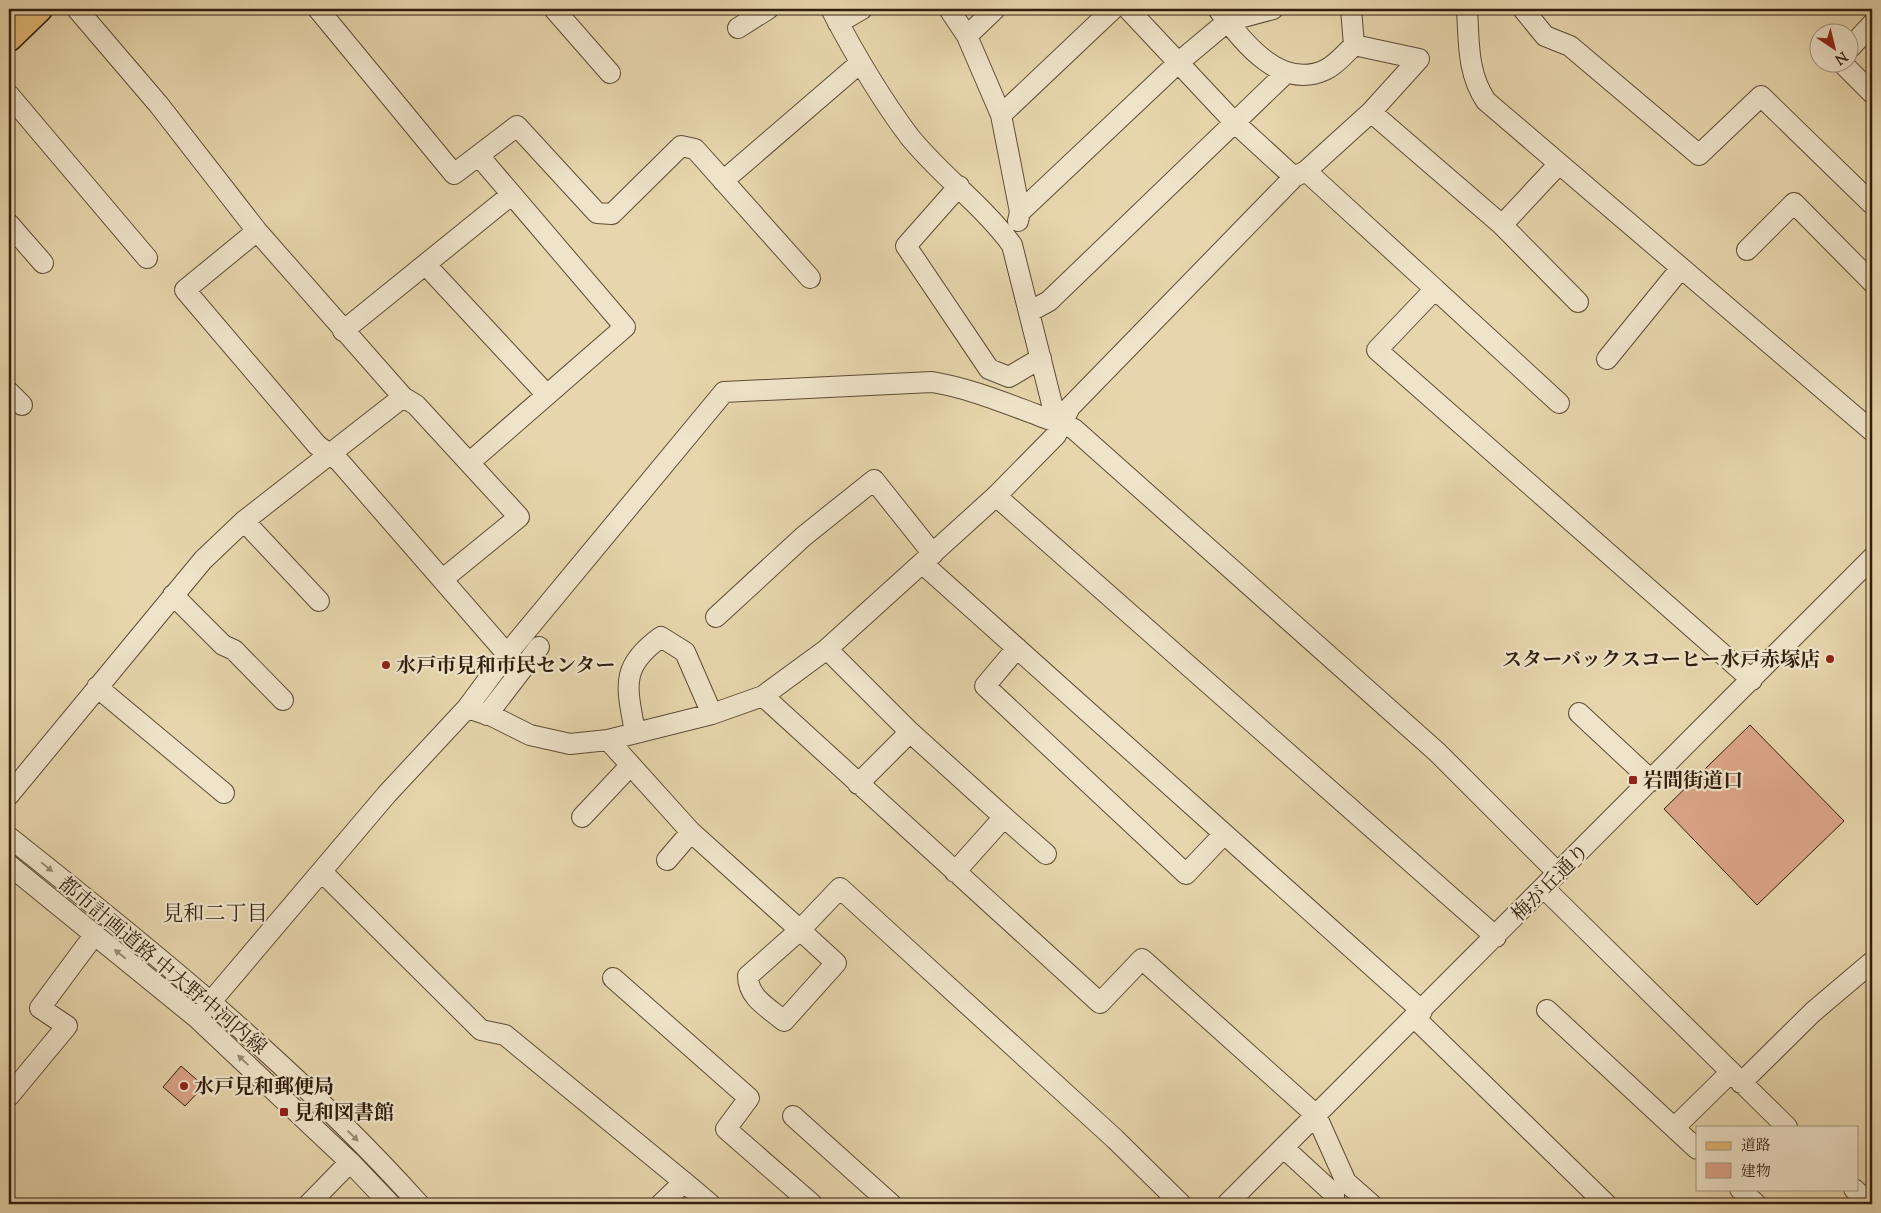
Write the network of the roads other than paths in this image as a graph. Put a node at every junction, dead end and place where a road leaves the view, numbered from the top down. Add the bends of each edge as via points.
1 (38, 9) edge
2 (76, 9) edge
3 (554, 9) edge
4 (768, 9) edge
5 (862, 9) edge
6 (949, 9) edge
7 (995, 9) edge
8 (1113, 9) edge
9 (1128, 9) edge
10 (1273, 9) edge
11 (1351, 9) edge
12 (1467, 9) edge
13 (1523, 9) edge
14 (322, 10) edge
15 (1223, 15) edge
16 (835, 16) edge
17 (1872, 24) edge
18 (738, 28) dead end
19 (967, 36) junction
20 (9, 38) edge
21 (1858, 39) edge
22 (1354, 45) junction
23 (1179, 62) junction
24 (860, 63) junction
25 (1287, 72) junction
26 (1851, 72) edge
27 (610, 73) dead end
28 (1872, 93) edge
29 (9, 95) edge
30 (1371, 112) junction
31 (1001, 115) junction
32 (1234, 122) junction
33 (479, 156) junction
34 (1558, 165) junction
35 (1300, 174) junction
36 (723, 181) junction
37 (959, 186) junction
38 (511, 195) junction
39 (1872, 204) edge
40 (1020, 212) junction
41 (9, 224) edge
42 (1502, 225) junction
43 (257, 231) junction
44 (1012, 244) junction
45 (1747, 250) dead end
46 (147, 258) dead end
47 (43, 262) dead end
48 (426, 264) junction
49 (1681, 268) junction
50 (810, 278) dead end
51 (1872, 282) edge
52 (1435, 289) junction
53 (1578, 302) dead end
54 (1029, 312) junction
55 (343, 331) junction
56 (1041, 358) junction
57 (1607, 359) dead end
58 (547, 395) junction
59 (403, 397) junction
60 (1559, 403) dead end
61 (1063, 423) junction
62 (1872, 431) edge
63 (329, 453) junction
64 (470, 462) junction
65 (996, 496) junction
66 (244, 521) junction
67 (1872, 558) edge
68 (928, 559) junction
69 (443, 579) junction
70 (173, 595) junction
71 (319, 601) dead end
72 (716, 617) dead end
73 (539, 647) dead end
74 (1017, 648) junction
75 (827, 649) junction
76 (507, 654) junction
77 (1752, 680) junction
78 (97, 687) junction
79 (763, 696) junction
80 (282, 700) dead end
81 (467, 708) junction
82 (1579, 713) dead end
83 (712, 714) junction
84 (487, 715) junction
85 (635, 732) junction
86 (910, 732) junction
87 (608, 740) junction
88 (630, 766) junction
89 (1652, 781) junction
90 (858, 784) junction
91 (224, 793) dead end
92 (9, 796) edge
93 (582, 817) dead end
94 (1004, 817) junction
95 (691, 832) junction
96 (1224, 834) junction
97 (9, 837) edge
98 (1046, 854) dead end
99 (667, 860) dead end
100 (9, 866) edge
101 (322, 872) junction
102 (955, 872) junction
103 (1558, 874) junction
104 (1544, 888) junction
105 (800, 930) junction
106 (95, 934) junction
107 (1496, 937) junction
108 (1872, 962) edge
109 (612, 978) dead end
110 (212, 1002) junction
111 (1547, 1010) dead end
112 (1418, 1014) junction
113 (197, 1018) junction
114 (1735, 1078) junction
115 (9, 1096) edge
116 (1316, 1115) junction
117 (793, 1116) dead end
118 (1786, 1126) edge
119 (1675, 1127) junction
120 (1284, 1148) junction
121 (1696, 1148) edge
122 (350, 1162) junction
123 (684, 1182) junction
124 (1741, 1190) edge
125 (1855, 1190) edge
126 (309, 1204) edge
127 (390, 1204) edge
128 (419, 1204) edge
129 (661, 1204) edge
130 (710, 1204) edge
131 (812, 1204) edge
132 (891, 1204) edge
133 (1181, 1204) edge
134 (1227, 1204) edge
135 (1334, 1204) edge
136 (1371, 1204) edge
137 (1606, 1204) edge
138 (1756, 1204) edge
139 (1870, 1204) edge

1 - 20 main road
2 - 43 street via 159,105
3 - 27 street
4 - 18 street
5 - 16 street
6 - 19 street
7 - 19 street
8 - 31 street
9 - 23 street
10 - 15 street
11 - 22 street
12 - 34 street via 1470,62 1477,88 1486,101
13 - 39 street via 1545,36 1570,46 1699,155 1761,96
14 - 33 street via 454,174
15 - 23 street
15 - 25 street via 1258,57
16 - 24 street
17 - 21 street
19 - 31 street
22 - 25 street via 1326,69 1310,74
22 - 30 street via 1419,59
23 - 32 street
23 - 40 street
24 - 36 street
24 - 37 street via 910,137
25 - 32 street
26 - 28 street
29 - 46 street
30 - 35 street
30 - 42 street
31 - 40 street
32 - 35 street
32 - 54 street via 1049,301
33 - 36 street via 517,126 597,213 612,214 681,146 695,148
33 - 38 street
34 - 42 street
34 - 49 street
35 - 52 street
35 - 61 street via 1070,407
36 - 50 street
37 - 44 street
37 - 56 street via 906,246 989,369 1009,377
38 - 48 street
38 - 58 street via 626,327
40 - 44 street
41 - 47 street
42 - 53 street
43 - 55 street
43 - 63 street via 184,290 317,445
44 - 54 street
45 - 51 street via 1794,203
48 - 55 street
48 - 58 street
49 - 57 street
49 - 62 street
52 - 60 street
52 - 77 street via 1377,350
54 - 56 street
55 - 59 street
56 - 61 street via 1052,404
58 - 64 street
59 - 63 street
59 - 64 street via 416,405
61 - 65 street via 1056,435
61 - 76 street via 962,387 932,382 724,392
61 - 103 street via 1074,429 1437,752
63 - 66 street
63 - 69 street
64 - 69 street via 519,517
65 - 68 street
65 - 107 street
66 - 70 street via 203,560
66 - 71 street
67 - 77 street, 梅が丘通り
68 - 72 street via 874,480 804,536
68 - 74 street
68 - 75 street
69 - 76 street
70 - 78 street
70 - 80 street via 223,645 234,650
73 - 84 street
74 - 96 street
74 - 96 street via 985,686 1186,874
75 - 79 street
75 - 86 street
76 - 81 street
77 - 89 street, 梅が丘通り
78 - 91 street
78 - 92 street
79 - 83 street
79 - 90 street
81 - 84 street
81 - 101 street via 387,794
82 - 89 street
83 - 85 street
83 - 85 street via 685,652 661,637 644,649 629,672 628,691
84 - 87 street via 530,735 570,744
85 - 87 street
86 - 90 street
86 - 94 street
87 - 88 street
88 - 93 street
88 - 95 street
89 - 103 street, 梅が丘通り
90 - 102 street
94 - 98 street
94 - 102 street
95 - 99 street
95 - 105 street
96 - 112 street
97 -> 110 street, 都市計画道路 中大野中河内線
100 - 106 street, 都市計画道路 中大野中河内線
101 - 110 street
101 - 123 street via 482,1030 506,1035
102 - 116 street via 1100,1003 1142,959
103 - 104 street, 梅が丘通り
104 - 107 street, 梅が丘通り
104 - 114 street
105 - 105 street via 748,976 753,996 784,1021 836,963
105 - 133 street via 840,888 1107,1132
113 -> 106 street, 都市計画道路 中大野中河内線
106 - 115 street via 40,1008 67,1026
107 - 112 street, 梅が丘通り
108 - 114 street
109 - 131 street via 749,1098 726,1128
110 - 113 street
110 -> 128 street, 都市計画道路 中大野中河内線 via 310,1093
111 - 119 street
112 - 116 street, 梅が丘通り
112 - 137 street
122 -> 113 street, 都市計画道路 中大野中河内線
114 - 118 street
114 - 119 street
116 - 120 street, 梅が丘通り
116 - 136 street via 1346,1182
117 - 132 street
119 - 121 street
120 - 134 street, 梅が丘通り
120 - 135 street via 1334,1194
122 - 126 street
122 - 127 street, 都市計画道路 中大野中河内線
123 - 129 street
123 - 130 street
124 - 138 street
125 - 139 street

